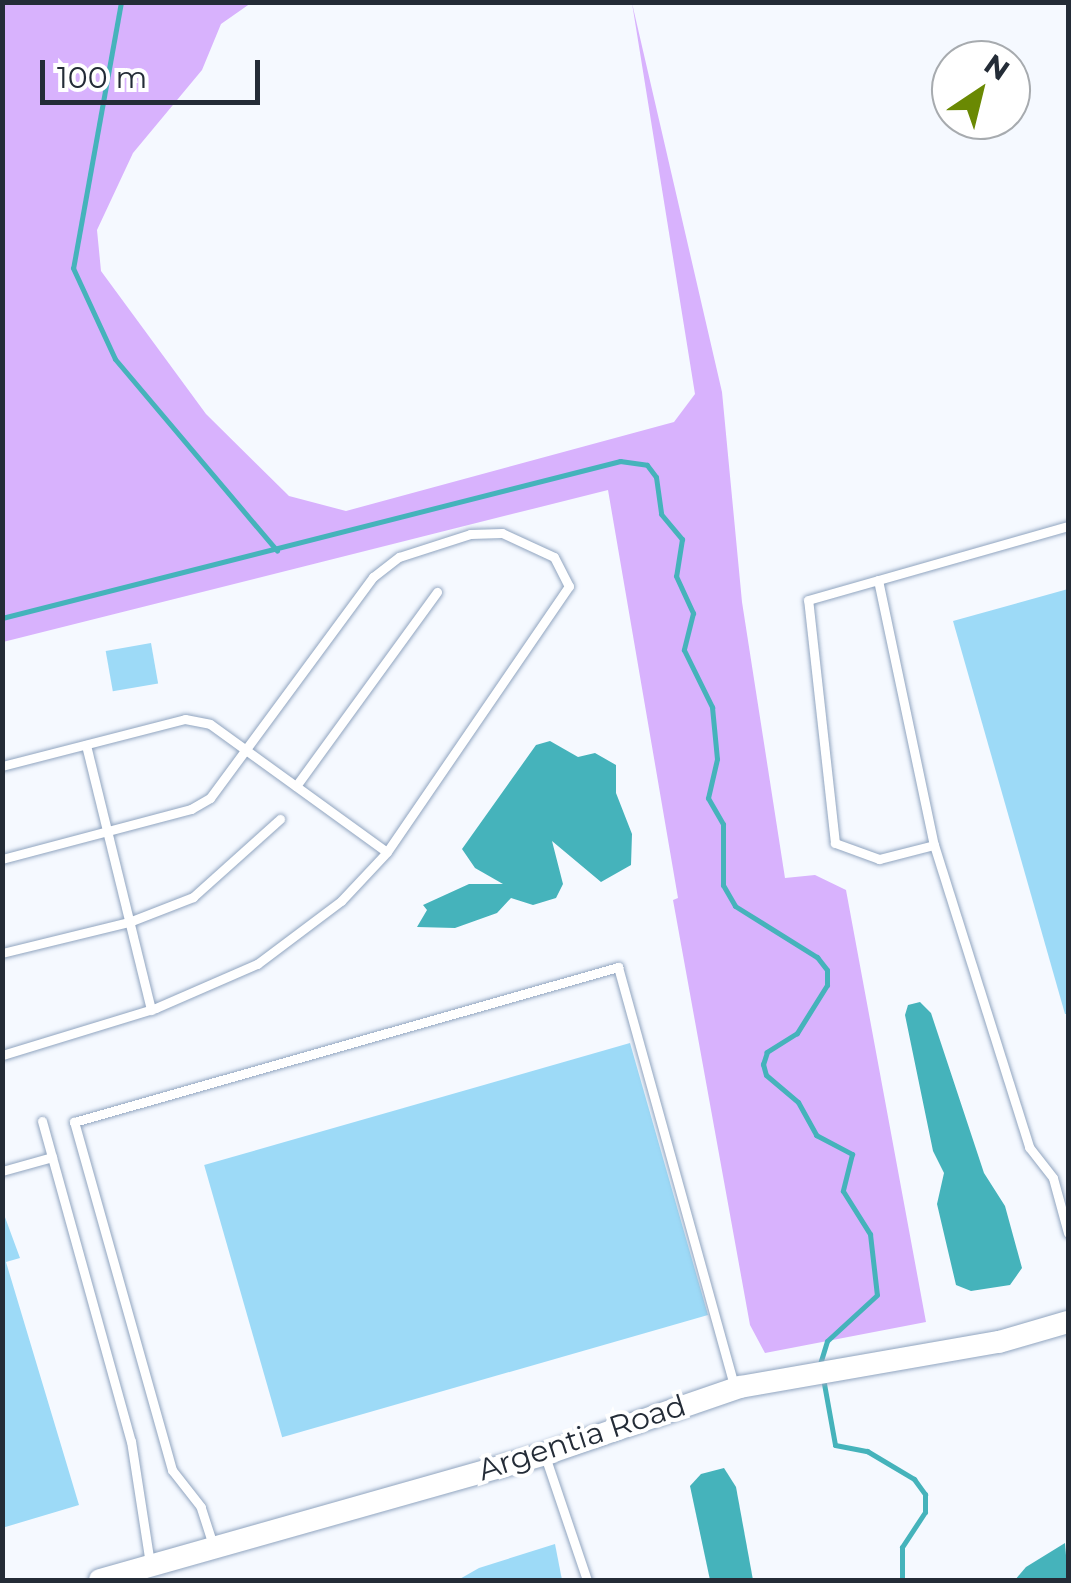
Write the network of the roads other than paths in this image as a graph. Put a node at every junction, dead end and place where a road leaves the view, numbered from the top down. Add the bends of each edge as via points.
1 (1068, 526) edge
2 (878, 580) junction
3 (437, 592) dead end
4 (86, 745) junction
5 (249, 752) junction
6 (2, 766) edge
7 (296, 786) junction
8 (280, 818) dead end
9 (107, 831) junction
10 (934, 845) junction
11 (387, 852) junction
12 (2, 859) edge
13 (129, 922) junction
14 (2, 953) edge
15 (151, 1010) junction
16 (2, 1054) edge
17 (42, 1121) dead end
18 (52, 1157) junction
19 (2, 1171) edge
20 (1068, 1232) edge
21 (1068, 1322) edge
22 (735, 1388) junction
23 (544, 1454) junction
24 (214, 1548) junction
25 (150, 1566) junction
26 (100, 1580) edge
27 (587, 1580) edge

1 - 2 lane
2 - 10 lane
2 - 10 lane via 808,600 834,843 879,859
3 - 7 lane
4 - 5 lane via 185,719 210,724
4 - 6 lane
4 - 9 lane
5 - 7 lane
5 - 9 lane via 210,798 191,809
5 - 11 lane via 373,577 399,558 470,534 502,533 554,557 569,586
7 - 11 lane
8 - 13 lane via 193,897
9 - 12 lane
9 - 13 lane
10 - 20 lane via 1029,1147 1052,1178
11 - 15 lane via 341,901 257,964
13 - 14 lane
13 - 15 lane
15 - 16 lane
17 - 18 lane
18 - 19 lane
18 - 25 lane via 131,1441
21 - 22 street, Argentia Road via 1000,1342
22 - 23 street, Argentia Road
22 - 24 lane via 618,967 74,1122 172,1470 203,1510
23 - 24 street, Argentia Road
23 - 27 lane
24 - 25 street, Argentia Road
25 - 26 street, Argentia Road

